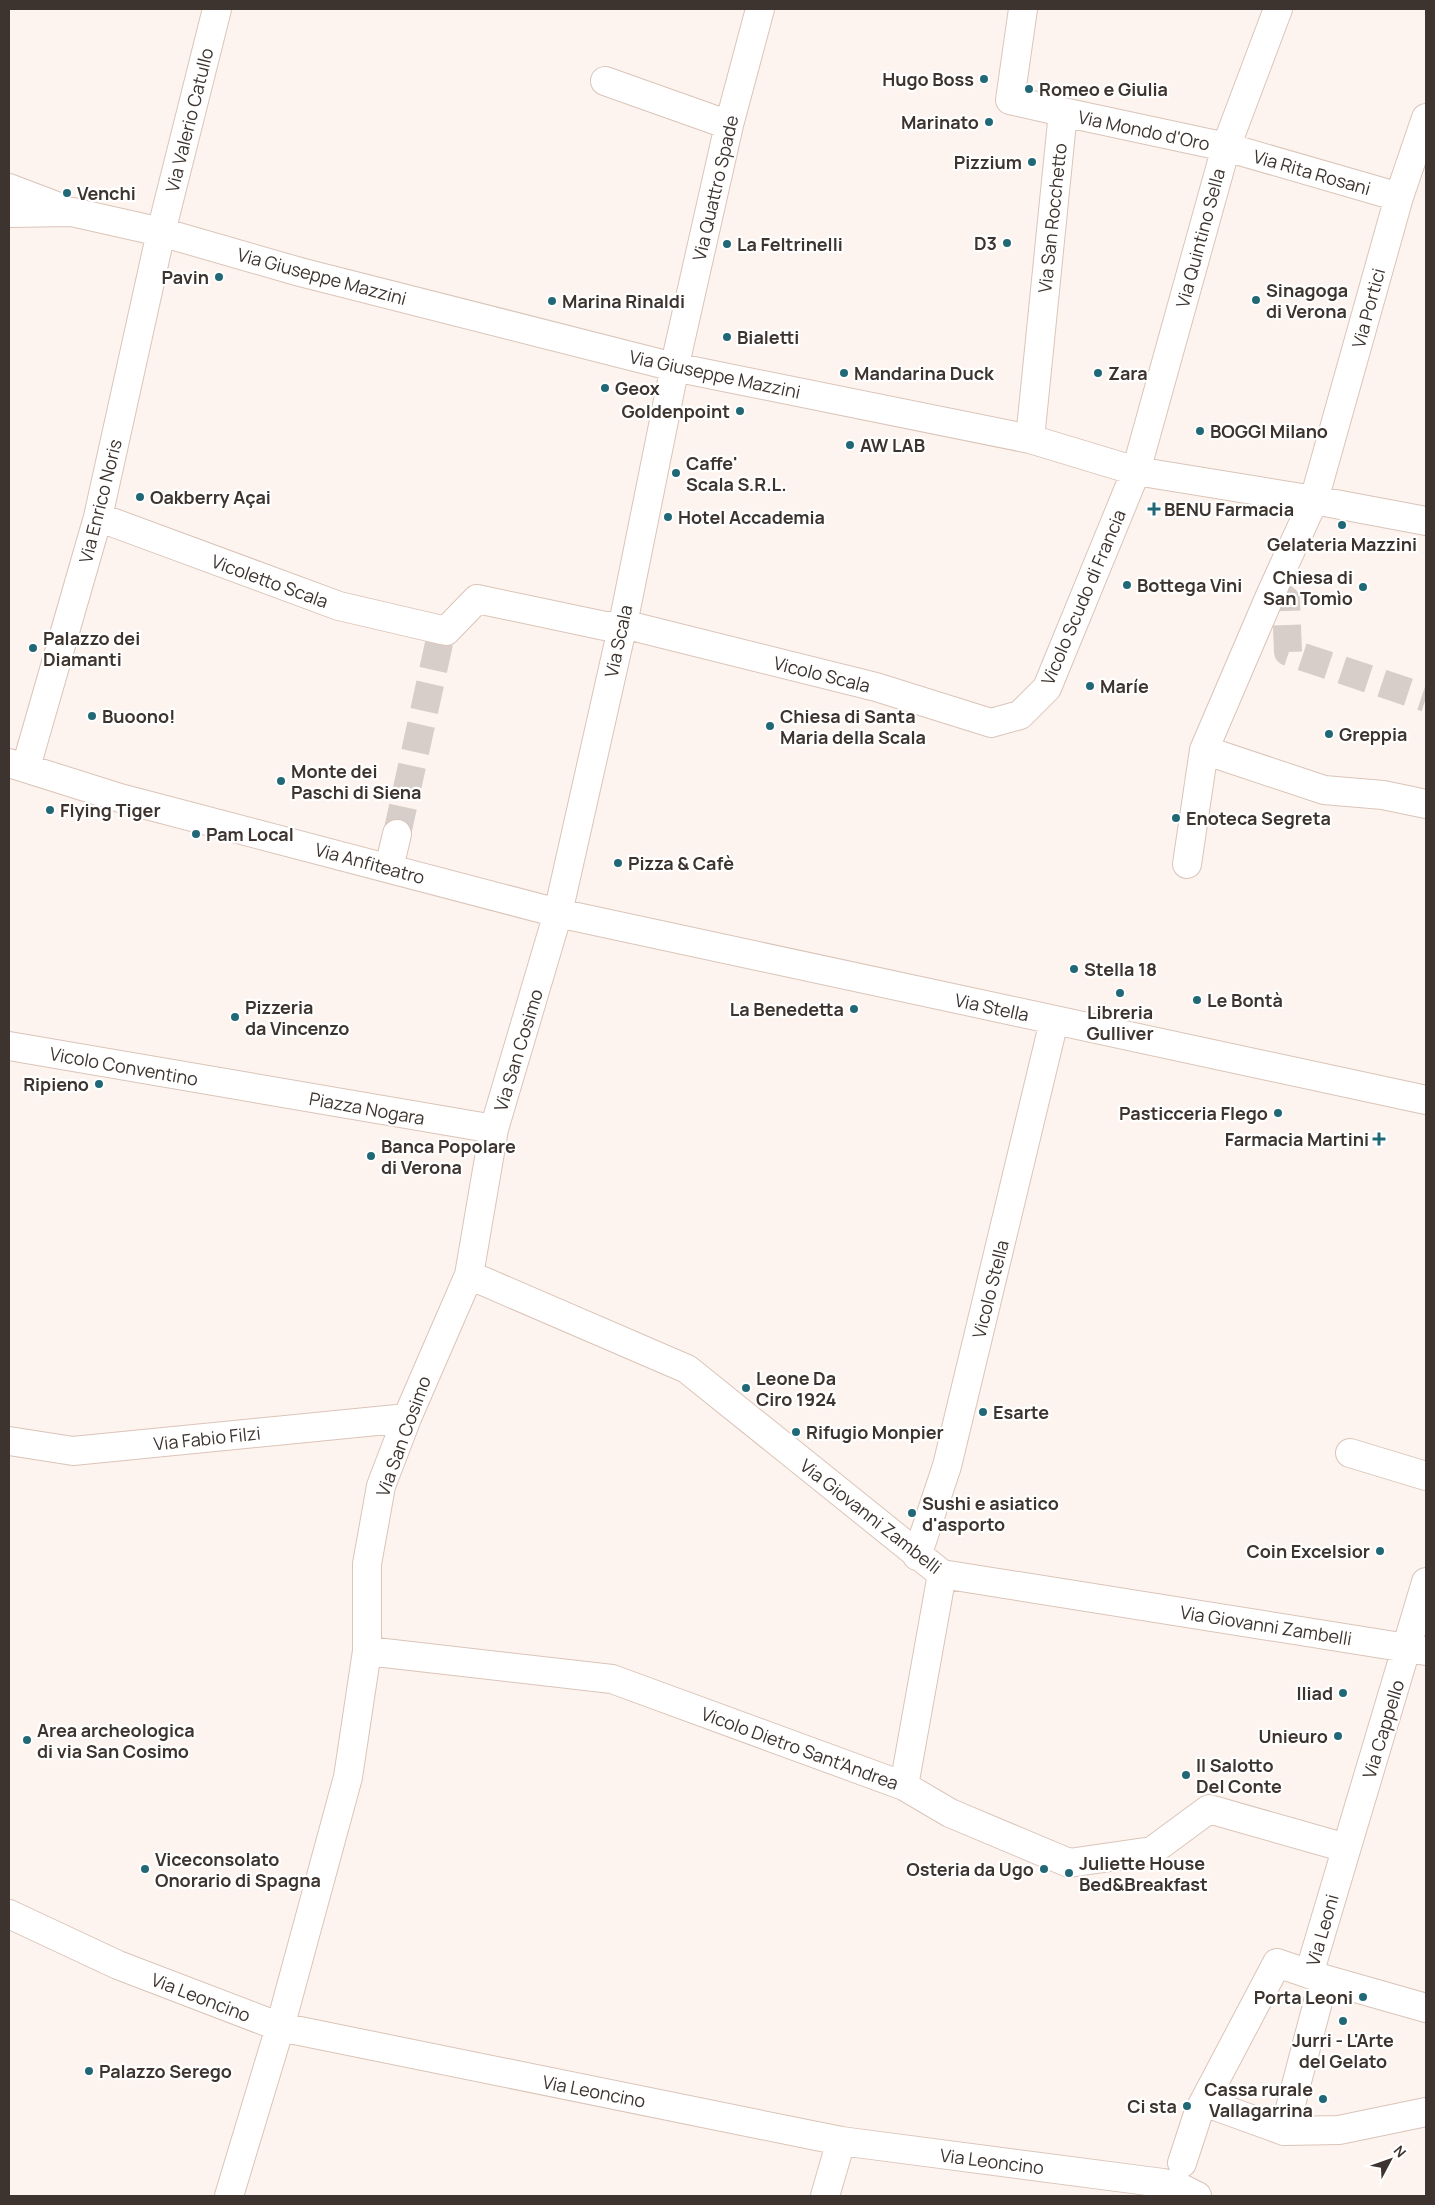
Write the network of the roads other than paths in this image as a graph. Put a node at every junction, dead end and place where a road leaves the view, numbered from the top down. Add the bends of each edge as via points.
1 (217, 9) edge
2 (760, 9) edge
3 (1023, 9) edge
4 (1278, 9) edge
5 (605, 81) dead end
6 (1075, 115) junction
7 (1426, 118) edge
8 (729, 125) junction
9 (1226, 147) junction
10 (9, 188) edge
11 (1399, 197) junction
12 (72, 212) junction
13 (9, 213) edge
14 (161, 232) junction
15 (674, 367) junction
16 (1030, 439) junction
17 (1136, 471) junction
18 (1314, 500) junction
19 (98, 517) junction
20 (1426, 521) edge
21 (623, 624) junction
22 (442, 633) joint
23 (1020, 716) joint
24 (1204, 750) junction
25 (17, 765) edge
26 (1426, 804) edge
27 (397, 834) tunnel mouth
28 (1187, 864) dead end
29 (389, 868) junction
30 (558, 913) junction
31 (1054, 1021) junction
32 (9, 1046) edge
33 (240, 1086) joint
34 (1426, 1100) edge
35 (494, 1129) junction
36 (469, 1275) junction
37 (407, 1418) junction
38 (9, 1441) edge
39 (1350, 1453) dead end
40 (1426, 1476) edge
41 (917, 1556) junction
42 (942, 1574) junction
43 (1426, 1582) edge
44 (1417, 1649) edge
45 (367, 1651) junction
46 (904, 1786) junction
47 (1346, 1848) junction
48 (1338, 1876) joint
49 (9, 1914) edge
50 (1317, 1977) junction
51 (1426, 2008) edge
52 (280, 2027) junction
53 (1204, 2102) junction
54 (1426, 2112) edge
55 (1284, 2131) junction
56 (840, 2141) junction
57 (1182, 2163) dead end
58 (229, 2196) edge
59 (825, 2196) edge
60 (1197, 2196) edge

1 - 14 street, Via Valerio Catullo
2 - 8 street, Via Quattro Spade
3 - 6 street via 1010,100
4 - 9 street, Via Quintino Sella
5 - 8 street
6 - 9 street, Via Mondo d'Oro
6 - 16 street, Via San Rocchetto
7 - 11 street, Via Portici
8 - 15 street, Via Quattro Spade
9 - 11 street, Via Rita Rosani
9 - 17 street, Via Quintino Sella
10 - 12 street
11 - 18 street, Via Portici
12 - 13 street, Via Giuseppe Mazzini
12 - 14 street, Via Giuseppe Mazzini
14 - 15 street, Via Giuseppe Mazzini via 300,272
14 - 19 street, Via Enrico Noris
15 - 16 street, Via Giuseppe Mazzini
15 - 21 street, Via Scala
16 - 17 street, Via Giuseppe Mazzini
17 - 18 street, Via Giuseppe Mazzini
17 - 23 street, Vicolo Scudo di Francia via 1046,688
18 - 20 street, Via Giuseppe Mazzini
18 - 24 street, Via Portici
19 - 22 street, Vicoletto Scala via 339,606
19 - 25 street, Via Enrico Noris
21 - 22 street, Vicolo Scala via 605,626 477,598
21 - 23 street, Vicolo Scala via 876,687 991,723
21 - 30 street, Via Scala
24 - 26 street via 1324,790 1383,795
24 - 28 street, Via Portici
25 - 29 street, Via Anfiteatro via 120,798
27 - 29 street
29 - 30 street, Via Anfiteatro
30 - 31 street, Via Stella
30 - 35 street, Via San Cosimo
31 - 34 street, Via Stella
31 - 41 street, Vicolo Stella via 947,1466
32 - 33 street, Vicolo Conventino
33 - 35 street, Piazza Nogara
35 - 36 street, Via San Cosimo
36 - 37 street, Via San Cosimo
36 - 41 street, Via Giovanni Zambelli via 687,1369
37 - 38 street, Via Fabio Filzi via 73,1451
37 - 45 street, Via San Cosimo via 382,1486 367,1564
39 - 40 street
41 - 42 street, Via Giovanni Zambelli
42 - 44 street, Via Giovanni Zambelli
42 - 46 street
43 - 44 street, Via Cappello
44 - 47 street, Via Cappello
45 - 46 street, Vicolo Dietro Sant'Andrea via 612,1679
45 - 52 street, Via San Cosimo via 348,1777
46 - 47 street, Vicolo Dietro Sant'Andrea via 950,1813 1070,1863 1152,1851 1209,1809
47 - 48 street, Via Cappello
48 - 50 street, Via Leoni
49 - 52 street, Via Leoncino via 118,1965
50 - 51 street
50 - 53 street, Via Leoni via 1277,1963
50 - 55 street, Via Leoni
52 - 56 street, Via Leoncino
52 - 58 street, Via San Cosimo
53 - 55 street
53 - 57 street, Via Leoni
54 - 55 street via 1339,2130
56 - 59 street
56 - 60 street, Via Leoncino via 1163,2183

